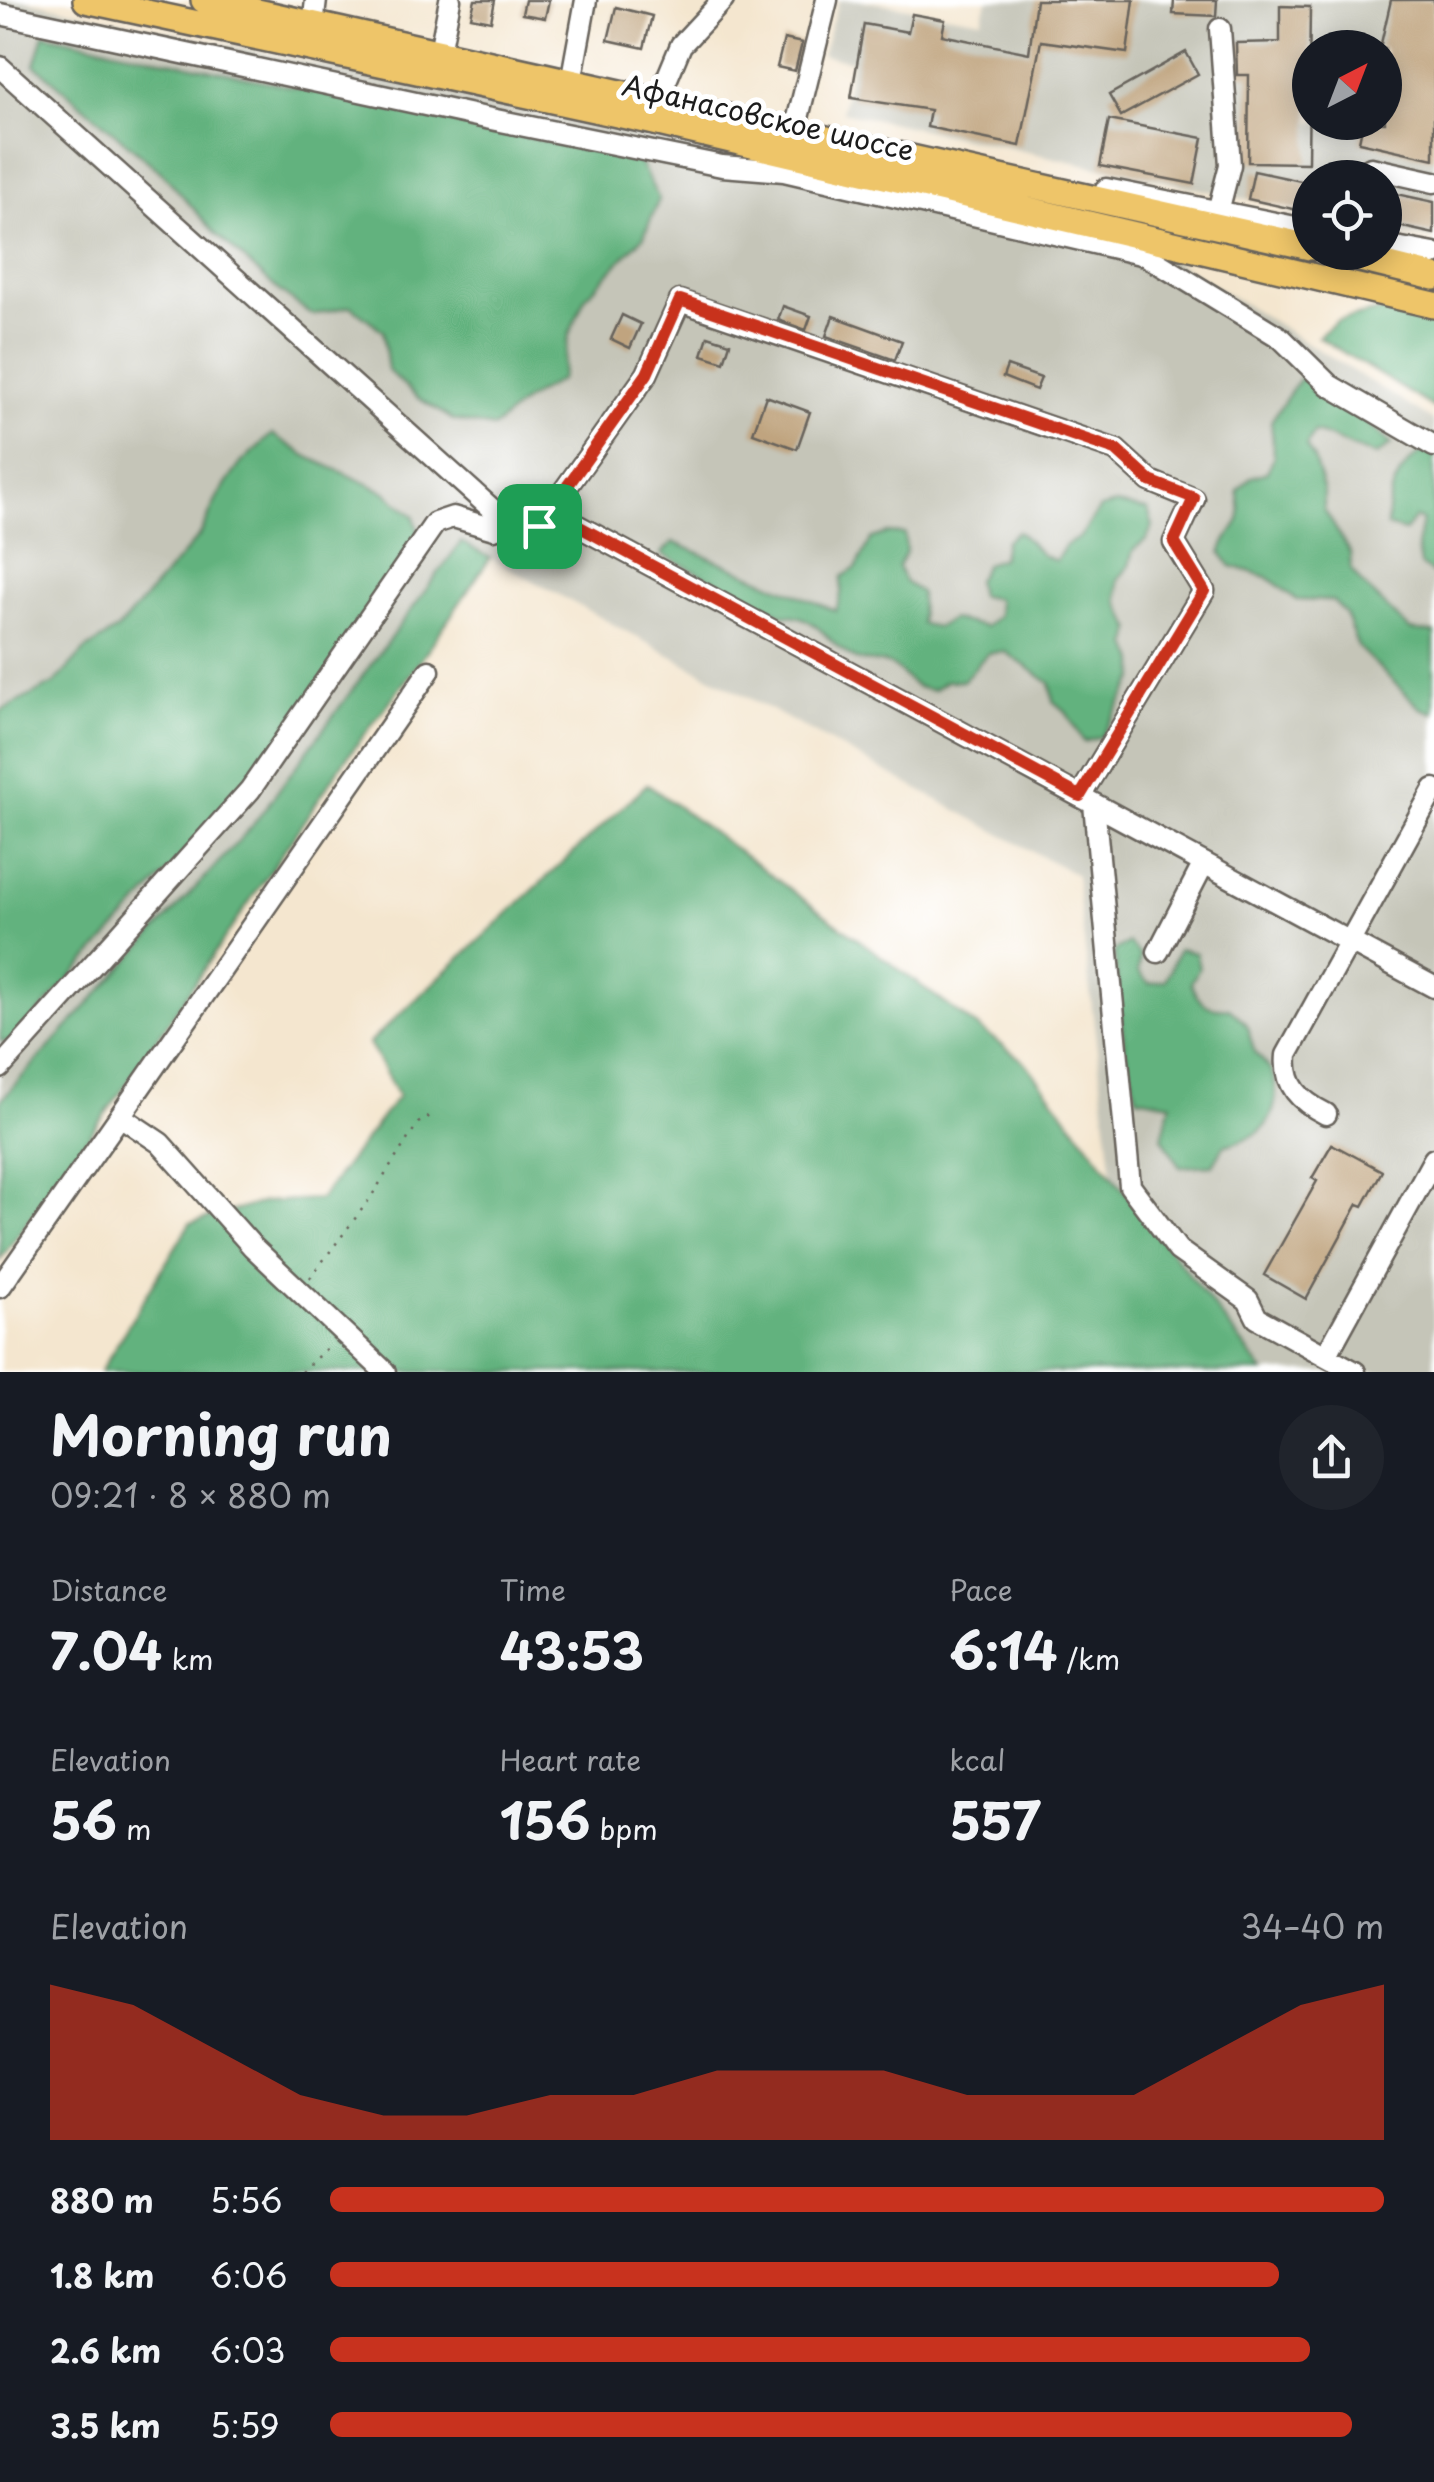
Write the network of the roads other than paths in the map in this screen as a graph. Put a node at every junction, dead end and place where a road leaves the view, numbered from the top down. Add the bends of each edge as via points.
1 (86, 0) edge
2 (204, 0) edge
3 (450, 0) edge
4 (586, 0) edge
5 (722, 0) edge
6 (827, 0) edge
7 (314, 12) edge
8 (0, 14) edge
9 (1220, 28) dead end
10 (440, 52) junction
11 (0, 67) edge
12 (571, 82) junction
13 (658, 100) junction
14 (795, 130) junction
15 (1402, 175) edge
16 (1434, 182) edge
17 (1092, 186) dead end
18 (1216, 218) junction
19 (1292, 228) edge
20 (1292, 241) edge
21 (1402, 248) edge
22 (1434, 254) edge
23 (1402, 269) edge
24 (1434, 277) edge
25 (1434, 305) edge
26 (1434, 446) edge
27 (510, 523) junction
28 (539, 526) junction
29 (428, 671) dead end
30 (1434, 789) edge
31 (1087, 800) junction
32 (1204, 863) junction
33 (1348, 941) junction
34 (1158, 952) dead end
35 (1434, 987) edge
36 (0, 1068) edge
37 (1326, 1114) dead end
38 (120, 1116) junction
39 (1434, 1158) edge
40 (0, 1287) edge
41 (1326, 1356) junction
42 (385, 1372) edge
43 (1354, 1372) edge

1 - 25 main road, Афанасовское шоссе via 650,120
2 - 7 main road, Афанасовское шоссе
3 - 10 street
4 - 12 street
5 - 13 street via 681,46
6 - 14 street
7 - 10 main road, Афанасовское шоссе
8 - 26 street via 704,162 784,171 1145,255 1281,338 1330,385
9 - 18 street via 1230,166
10 - 12 main road, Афанасовское шоссе
11 - 27 street
12 - 13 main road, Афанасовское шоссе
13 - 14 main road, Афанасовское шоссе
14 - 18 main road, Афанасовское шоссе
15 - 16 street
17 - 18 street
18 - 19 street
18 - 20 main road, Афанасовское шоссе
21 - 22 street
23 - 24 main road
27 - 28 street
27 - 36 street via 494,529 453,516 434,522 250,790
28 - 31 street via 578,526
28 - 31 street via 647,374 680,300 1116,450 1150,481 1194,498 1174,542 1204,591
29 - 38 street
30 - 33 street
31 - 32 street
31 - 41 street via 1130,1186 1178,1250 1248,1300 1257,1318
32 - 33 street
32 - 34 street
33 - 35 street
33 - 37 street via 1287,1055 1290,1085
38 - 40 street
38 - 42 street via 160,1144 253,1246
39 - 41 street
41 - 43 street

